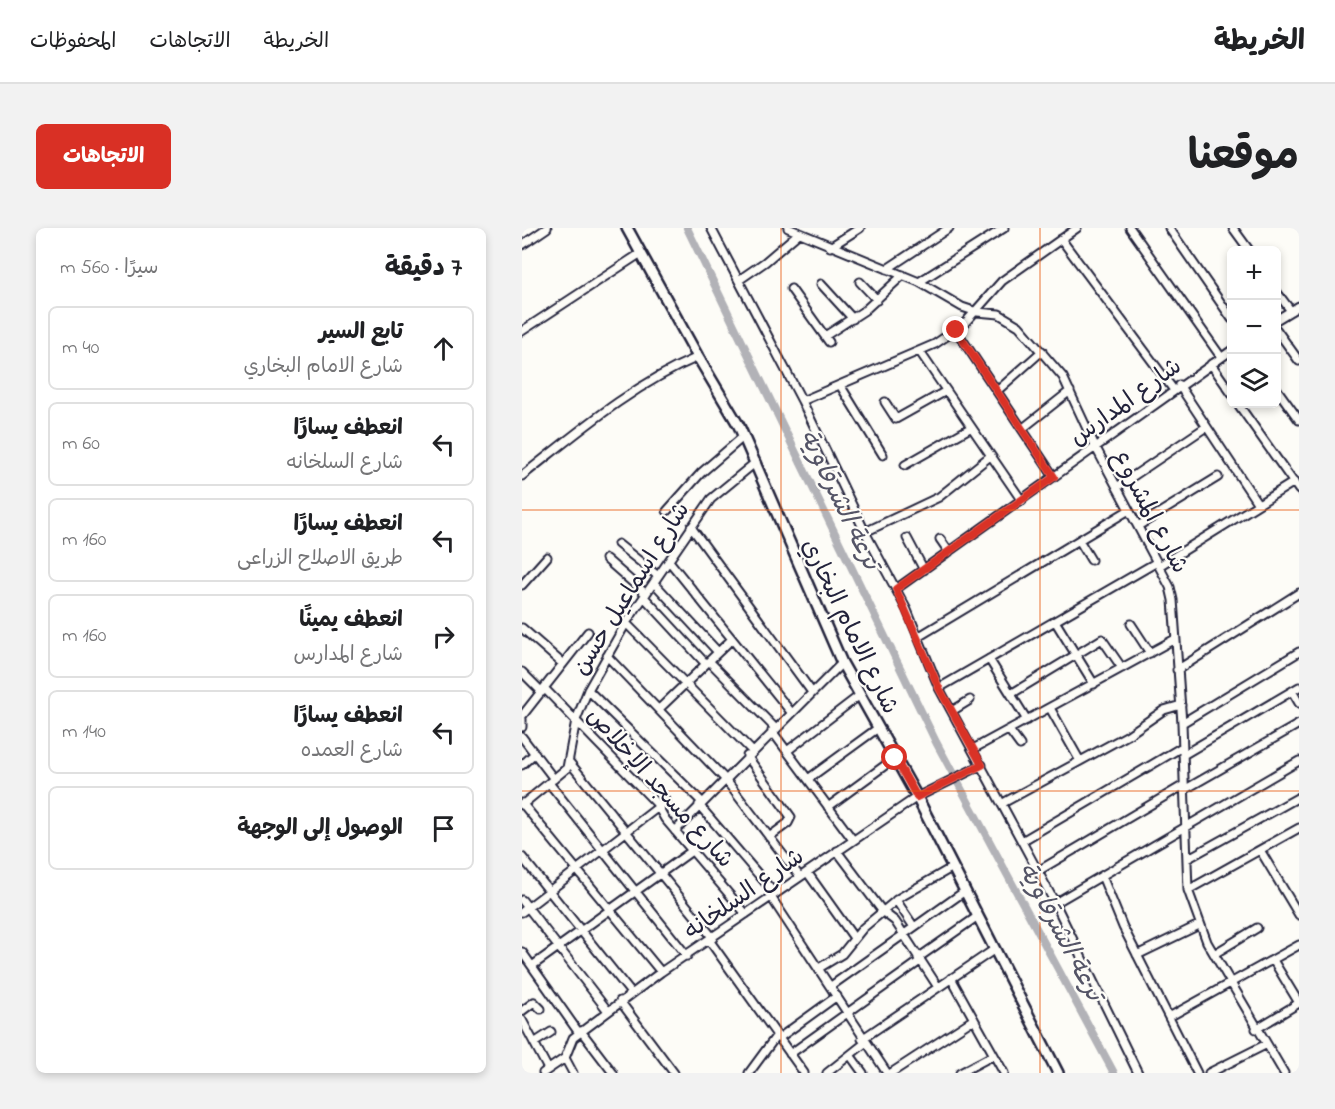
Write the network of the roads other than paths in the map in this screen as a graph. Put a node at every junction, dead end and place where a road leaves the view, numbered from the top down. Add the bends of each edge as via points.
1 (546, 228) edge
2 (627, 228) edge
3 (711, 228) edge
4 (860, 228) edge
5 (949, 228) edge
6 (1004, 228) edge
7 (1077, 228) edge
8 (1130, 228) edge
9 (1169, 228) edge
10 (1233, 228) edge
11 (794, 230) edge
12 (1061, 239) junction
13 (522, 245) edge
14 (1246, 246) edge
15 (831, 247) junction
16 (641, 253) junction
17 (886, 269) junction
18 (903, 275) junction
19 (739, 280) junction
20 (860, 282) dead end
21 (919, 282) junction
22 (821, 284) dead end
23 (791, 289) dead end
24 (1281, 298) edge
25 (877, 300) junction
26 (1299, 306) edge
27 (1291, 311) junction
28 (977, 312) junction
29 (1227, 312) edge
30 (1281, 317) edge
31 (853, 319) junction
32 (956, 330) junction
33 (522, 331) edge
34 (1281, 336) edge
35 (1041, 351) junction
36 (920, 352) junction
37 (1227, 353) edge
38 (698, 357) junction
39 (1221, 357) junction
40 (1299, 361) edge
41 (1211, 364) junction
42 (840, 385) junction
43 (1176, 387) junction
44 (1227, 387) edge
45 (946, 391) junction
46 (997, 391) junction
47 (1070, 391) junction
48 (1281, 395) edge
49 (802, 401) junction
50 (885, 402) dead end
51 (1241, 408) edge
52 (1299, 420) edge
53 (1206, 427) junction
54 (970, 428) junction
55 (1022, 429) junction
56 (744, 436) junction
57 (1095, 446) junction
58 (883, 455) dead end
59 (989, 457) junction
60 (756, 462) junction
61 (905, 465) dead end
62 (522, 476) edge
63 (1054, 477) junction
64 (1218, 477) dead end
65 (1293, 482) junction
66 (1117, 487) junction
67 (1299, 490) edge
68 (1022, 501) junction
69 (1258, 504) junction
70 (1129, 510) junction
71 (666, 511) dead end
72 (1138, 526) junction
73 (691, 527) junction
74 (865, 532) junction
75 (907, 538) dead end
76 (940, 539) dead end
77 (1079, 540) junction
78 (618, 544) dead end
79 (949, 552) junction
80 (547, 557) dead end
81 (606, 559) dead end
82 (1091, 560) dead end
83 (669, 561) junction
84 (1158, 564) junction
85 (924, 570) junction
86 (656, 580) junction
87 (522, 585) edge
88 (896, 589) junction
89 (1299, 593) edge
90 (645, 596) junction
91 (1055, 621) junction
92 (626, 623) junction
93 (1131, 624) dead end
94 (522, 628) edge
95 (588, 632) dead end
96 (918, 637) junction
97 (732, 639) junction
98 (1175, 639) junction
99 (718, 652) junction
100 (1299, 652) edge
101 (1150, 653) junction
102 (1076, 654) junction
103 (607, 656) junction
104 (989, 659) junction
105 (708, 662) junction
106 (842, 663) junction
107 (563, 664) junction
108 (1122, 668) junction
109 (1177, 670) junction
110 (522, 672) edge
111 (685, 684) junction
112 (1094, 684) junction
113 (1299, 687) edge
114 (939, 688) junction
115 (543, 690) junction
116 (588, 690) junction
117 (1292, 691) junction
118 (812, 692) junction
119 (1011, 694) junction
120 (860, 695) junction
121 (970, 700) dead end
122 (1299, 703) edge
123 (1181, 705) junction
124 (1050, 708) junction
125 (659, 709) junction
126 (952, 711) junction
127 (791, 712) junction
128 (576, 720) junction
129 (1027, 720) junction
130 (522, 722) edge
131 (1182, 723) junction
132 (1299, 724) edge
133 (879, 728) junction
134 (774, 729) junction
135 (1009, 730) junction
136 (522, 736) edge
137 (1020, 745) dead end
138 (1182, 747) junction
139 (973, 749) junction
140 (787, 751) junction
141 (535, 753) junction
142 (750, 753) junction
143 (1183, 755) junction
144 (895, 758) junction
145 (1080, 761) junction
146 (1299, 761) edge
147 (570, 763) junction
148 (522, 765) edge
149 (982, 765) junction
150 (725, 779) junction
151 (808, 779) junction
152 (552, 781) junction
153 (1184, 787) junction
154 (917, 797) junction
155 (1299, 797) edge
156 (666, 801) dead end
157 (1003, 803) junction
158 (522, 804) edge
159 (701, 804) junction
160 (660, 807) junction
161 (828, 807) junction
162 (1186, 828) junction
163 (1299, 828) edge
164 (675, 831) junction
165 (627, 833) junction
166 (769, 837) junction
167 (853, 840) junction
168 (1022, 841) junction
169 (604, 850) junction
170 (693, 850) junction
171 (1260, 850) junction
172 (837, 851) junction
173 (522, 857) edge
174 (1187, 859) junction
175 (953, 867) junction
176 (578, 870) junction
177 (1038, 871) junction
178 (807, 872) junction
179 (660, 873) junction
180 (1102, 876) junction
181 (800, 877) junction
182 (1188, 890) junction
183 (635, 891) junction
184 (965, 891) junction
185 (549, 892) junction
186 (773, 895) junction
187 (522, 900) edge
188 (896, 900) junction
189 (1055, 903) junction
190 (525, 910) edge
191 (610, 910) junction
192 (883, 912) junction
193 (746, 914) junction
194 (1299, 915) edge
195 (978, 916) junction
196 (1199, 925) junction
197 (914, 927) junction
198 (1257, 928) dead end
199 (580, 931) junction
200 (904, 934) junction
201 (854, 938) junction
202 (711, 939) junction
203 (1299, 945) edge
204 (558, 947) junction
205 (995, 949) junction
206 (522, 952) edge
207 (1214, 954) junction
208 (1137, 955) junction
209 (687, 956) junction
210 (919, 959) junction
211 (1273, 960) junction
212 (532, 966) junction
213 (819, 968) junction
214 (662, 972) junction
215 (951, 978) junction
216 (1231, 984) junction
217 (831, 986) junction
218 (938, 987) junction
219 (631, 993) junction
220 (837, 996) junction
221 (620, 1001) junction
222 (1299, 1003) edge
223 (541, 1009) dead end
224 (522, 1011) edge
225 (608, 1011) junction
226 (847, 1013) junction
227 (1169, 1017) junction
228 (974, 1018) junction
229 (522, 1020) edge
230 (1256, 1029) junction
231 (551, 1032) dead end
232 (580, 1032) junction
233 (778, 1037) junction
234 (864, 1041) junction
235 (534, 1043) junction
236 (1265, 1045) junction
237 (790, 1054) junction
238 (850, 1055) junction
239 (994, 1055) junction
240 (565, 1058) junction
241 (545, 1071) edge
242 (1055, 1072) edge
243 (573, 1073) edge
244 (613, 1073) edge
245 (674, 1073) edge
246 (749, 1073) edge
247 (804, 1073) edge
248 (826, 1073) edge
249 (863, 1073) edge
250 (889, 1073) edge
251 (960, 1073) edge
252 (1004, 1073) edge
253 (1138, 1073) edge
254 (1197, 1073) edge
255 (1209, 1073) edge
256 (1284, 1073) edge

1 - 13 street
2 - 16 street, شارع الامام البخاري
3 - 19 street
4 - 15 street
5 - 17 street
6 - 21 street
7 - 12 street
8 - 39 street
9 - 29 street
10 - 14 street
11 - 15 street, شارع المشروع
11 - 19 street via 765,262
12 - 28 street via 1002,281
12 - 43 street
15 - 17 street, شارع المشروع
16 - 33 street
16 - 38 street, شارع الامام البخاري
17 - 18 street, شارع المشروع
18 - 21 street, شارع المشروع
18 - 25 street
19 - 49 street
20 - 25 street
21 - 28 street, شارع المشروع
22 - 31 street
23 - 31 street via 827,339
24 - 27 street
25 - 31 street
26 - 27 street
27 - 30 street
28 - 32 street
28 - 35 street, شارع المشروع via 1007,318
32 - 36 street
32 - 46 street
34 - 40 street
35 - 46 street
35 - 47 street, شارع المشروع
36 - 42 street
36 - 45 street
37 - 39 street, شارع المدارس
38 - 56 street, شارع الامام البخاري
38 - 62 street via 612,406
39 - 41 street, شارع المدارس
41 - 43 street, شارع المدارس
41 - 44 street
42 - 49 street
42 - 58 street
43 - 53 street
43 - 57 street, شارع المدارس
45 - 50 street via 896,419
45 - 54 street
46 - 55 street
47 - 55 street
47 - 57 street, شارع المشروع
48 - 52 street
49 - 74 street
51 - 65 street
53 - 66 street
53 - 69 street
54 - 59 street
54 - 61 street
55 - 63 street
56 - 60 street, شارع الامام البخاري
56 - 71 street via 701,473
57 - 63 street, شارع المدارس
57 - 66 street, شارع المشروع
59 - 68 street
59 - 74 street via 939,497
60 - 73 street, شارع اسماعيل حسن via 715,494
60 - 106 street, شارع الامام البخاري
63 - 68 street, شارع المدارس
64 - 72 street
65 - 67 street
65 - 69 street
66 - 70 street, شارع المشروع
68 - 79 street, شارع المدارس
69 - 84 street
70 - 72 street, شارع المشروع
70 - 77 street
72 - 84 street, شارع المشروع
73 - 83 street, شارع اسماعيل حسن
73 - 118 street
74 - 88 street
75 - 85 street
76 - 79 street
77 - 82 street
77 - 96 street
78 - 86 street
79 - 85 street, شارع المدارس
80 - 87 street
81 - 90 street
83 - 86 street, شارع اسماعيل حسن
83 - 97 street
84 - 91 street
84 - 98 street, شارع المشروع via 1173,600
85 - 88 street, شارع المدارس
86 - 90 street, شارع اسماعيل حسن
86 - 99 street
88 - 96 street
89 - 109 street
90 - 92 street, شارع اسماعيل حسن
90 - 105 street
91 - 102 street
91 - 104 street
92 - 103 street, شارع اسماعيل حسن
92 - 111 street
93 - 101 street
94 - 107 street
95 - 107 street
96 - 114 street
97 - 99 street
97 - 127 street
98 - 101 street
98 - 109 street, شارع المشروع
99 - 105 street
100 - 131 street
101 - 108 street
102 - 108 street via 1104,639
102 - 112 street
102 - 119 street
103 - 116 street, شارع اسماعيل حسن
103 - 125 street
104 - 114 street
104 - 119 street
105 - 111 street
105 - 134 street
106 - 118 street
106 - 120 street, شارع الامام البخاري
107 - 115 street
108 - 112 street
109 - 123 street, شارع المشروع
110 - 115 street, شارع مسجد الإخلاص
111 - 125 street
111 - 142 street
112 - 124 street
113 - 117 street
114 - 126 street
115 - 128 street, شارع مسجد الإخلاص
115 - 130 street
116 - 128 street, شارع اسماعيل حسن
116 - 159 street
117 - 122 street
117 - 143 street
118 - 127 street
119 - 129 street
120 - 133 street, شارع الامام البخاري
120 - 140 street
121 - 126 street
123 - 131 street, شارع المشروع
123 - 145 street via 1164,710
124 - 129 street
124 - 145 street
125 - 150 street
126 - 139 street
127 - 134 street
128 - 147 street, شارع اسماعيل حسن
128 - 160 street, شارع مسجد الإخلاص
129 - 135 street
131 - 138 street, شارع المشروع
132 - 153 street
133 - 144 street, شارع الامام البخاري
133 - 151 street
134 - 140 street
134 - 142 street
135 - 137 street
135 - 139 street
136 - 141 street
138 - 143 street, شارع المشروع
138 - 168 street
139 - 149 street
140 - 151 street
141 - 148 street
141 - 152 street
142 - 150 street
142 - 166 street via 790,813 788,823
143 - 153 street, شارع المشروع
144 - 154 street, شارع الامام البخاري
144 - 161 street
145 - 157 street
146 - 162 street
147 - 152 street
147 - 165 street
149 - 154 street, شارع السلخانه
149 - 157 street
150 - 159 street
150 - 166 street
151 - 161 street
152 - 158 street
152 - 169 street
153 - 162 street, شارع المشروع
153 - 177 street
154 - 167 street, شارع السلخانه
154 - 175 street, شارع الامام البخاري
155 - 174 street
156 - 160 street
157 - 168 street
158 - 176 street
159 - 164 street
159 - 186 street
160 - 164 street, شارع مسجد الإخلاص
160 - 165 street
161 - 167 street
162 - 174 street, شارع المشروع
162 - 180 street
163 - 171 street
164 - 170 street, شارع مسجد الإخلاص
165 - 169 street
165 - 179 street
166 - 181 street
167 - 172 street, شارع السلخانه
168 - 177 street
169 - 176 street
169 - 183 street
170 - 179 street
170 - 193 street, شارع مسجد الإخلاص
171 - 182 street
171 - 194 street
172 - 178 street, شارع السلخانه
172 - 192 street
173 - 185 street
174 - 182 street, شارع المشروع
175 - 184 street, شارع الامام البخاري
175 - 188 street
176 - 185 street
176 - 191 street
177 - 189 street
178 - 181 street, شارع السلخانه
178 - 201 street
179 - 183 street
179 - 202 street
180 - 189 street
180 - 208 street
181 - 186 street, شارع السلخانه
182 - 196 street, شارع المشروع
183 - 191 street
183 - 209 street
184 - 195 street, شارع الامام البخاري
184 - 197 street
185 - 190 street
185 - 199 street
186 - 193 street, شارع السلخانه
186 - 213 street
187 - 190 street
188 - 192 street
188 - 197 street
189 - 253 street
190 - 204 street
191 - 199 street
191 - 214 street
192 - 200 street
192 - 201 street
193 - 202 street, شارع السلخانه
195 - 205 street, شارع الامام البخاري
195 - 210 street
196 - 207 street, شارع المشروع
196 - 208 street
197 - 200 street
198 - 207 street
199 - 204 street
199 - 219 street
200 - 210 street
200 - 217 street
201 - 213 street via 842,954
202 - 209 street, شارع السلخانه
202 - 233 street
203 - 211 street
204 - 212 street
204 - 225 street
205 - 215 street
205 - 242 street, شارع الامام البخاري
206 - 212 street
207 - 216 street, شارع المشروع
208 - 227 street
209 - 214 street, شارع السلخانه
210 - 218 street
210 - 226 street
211 - 216 street
211 - 222 street
212 - 232 street
213 - 217 street
214 - 219 street, شارع السلخانه
215 - 218 street
215 - 228 street
216 - 227 street
216 - 230 street, شارع المشروع
217 - 220 street
218 - 234 street
219 - 221 street, شارع السلخانه
220 - 226 street
220 - 233 street
221 - 225 street, شارع السلخانه
221 - 245 street
222 - 230 street
223 - 224 street via 534,1002
225 - 232 street, شارع السلخانه
226 - 234 street
226 - 237 street
227 - 254 street
228 - 239 street
228 - 250 street
229 - 235 street
230 - 236 street, شارع المشروع
231 - 235 street
232 - 240 street, شارع السلخانه via 570,1042
232 - 244 street
233 - 237 street
233 - 246 street
234 - 238 street
234 - 250 street
235 - 241 street
236 - 255 street
236 - 256 street, شارع المشروع
237 - 247 street
238 - 248 street
238 - 249 street
239 - 251 street
239 - 252 street
240 - 241 street, شارع السلخانه
240 - 243 street

